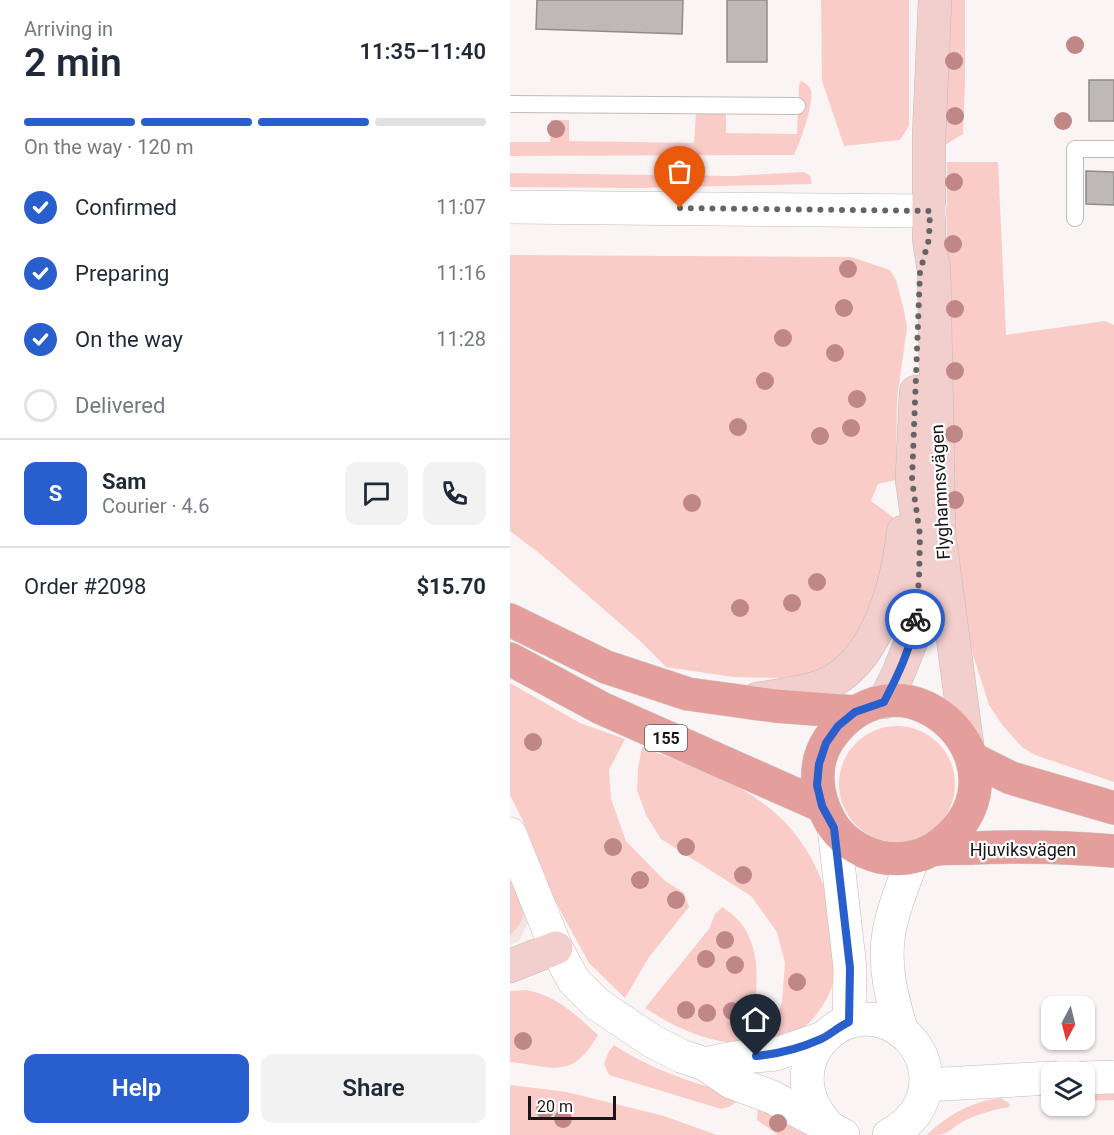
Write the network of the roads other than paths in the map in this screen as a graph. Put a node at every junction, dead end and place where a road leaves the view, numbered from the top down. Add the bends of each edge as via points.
1 (935, 0) edge
2 (510, 104) edge
3 (797, 106) dead end
4 (1114, 149) edge
5 (510, 207) edge
6 (1075, 218) dead end
7 (929, 225) junction
8 (912, 480) junction
9 (510, 620) edge
10 (510, 659) edge
11 (741, 702) junction
12 (870, 707) junction
13 (970, 752) junction
14 (1114, 808) edge
15 (828, 817) junction
16 (510, 834) edge
17 (1114, 851) edge
18 (923, 853) junction
19 (556, 948) junction
20 (510, 966) edge
21 (836, 1030) junction
22 (902, 1032) junction
23 (705, 1064) junction
24 (1114, 1077) edge
25 (1095, 1078) edge
26 (1041, 1079) edge
27 (926, 1085) junction
28 (836, 1131) edge
29 (889, 1135) edge

1 - 7 street, Flyghamnsvägen
2 - 3 lane
4 - 6 lane via 1075,149
5 - 7 street
7 - 8 street, Flyghamnsvägen via 920,272
7 - 13 street, Flyghamnsvägen via 934,271 939,533
8 - 11 street, Flyghamnsvägen via 896,579 875,634 861,655 825,685
8 - 12 street, Flyghamnsvägen via 920,535 912,639 898,674
9 - 11 main road via 606,667 688,694
10 - 15 main road, 155 via 601,708
11 - 12 main road
12 - 13 main road via 904,701 923,706 955,728
12 - 15 main road via 838,726 826,743 817,785
13 - 14 main road via 1011,778
13 - 18 main road via 975,786 969,812 947,840
15 - 18 main road, 155 via 850,844 870,854 891,859
15 - 21 street via 850,968
16 - 19 street
17 - 18 main road, Hjuviksvägen / 155 via 1061,847
18 - 22 street via 889,930 892,997
19 - 20 street
19 - 23 street via 574,981 597,1004 652,1041
21 - 22 street via 863,1020 877,1021
21 - 23 street via 776,1054
21 - 28 street via 810,1059 806,1084 813,1107
22 - 27 street via 921,1055
23 - 28 street via 731,1082 772,1097
24 - 25 street
26 - 27 street
27 - 29 street via 914,1116

